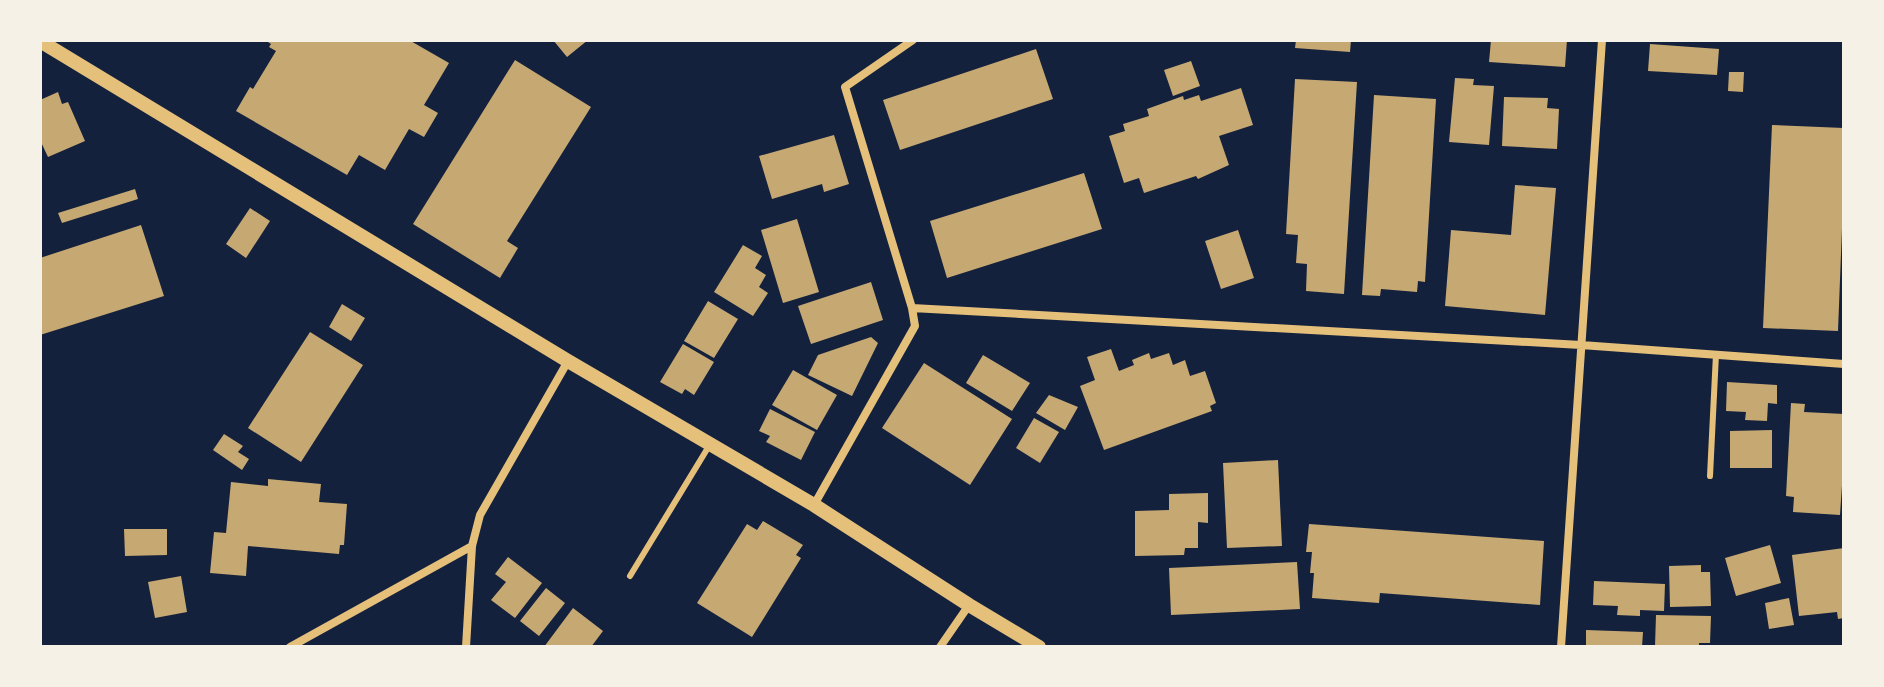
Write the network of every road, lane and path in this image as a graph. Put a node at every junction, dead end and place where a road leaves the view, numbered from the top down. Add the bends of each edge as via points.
1 (913, 40) edge
2 (1602, 40) edge
3 (40, 41) edge
4 (912, 308) junction
5 (1581, 345) junction
6 (1716, 354) junction
7 (568, 361) junction
8 (1844, 364) edge
9 (711, 443) junction
10 (1710, 476) dead end
11 (814, 505) junction
12 (472, 546) junction
13 (630, 576) dead end
14 (969, 605) junction
15 (290, 647) edge
16 (466, 647) edge
17 (940, 647) edge
18 (1039, 647) edge
19 (1561, 647) edge

1 - 4 street via 845,87
2 - 5 street
3 - 7 street
4 - 5 street
4 - 11 street via 915,326
5 - 6 street
5 - 19 street
6 - 8 street
6 - 10 lane
7 - 9 street
7 - 12 street via 480,515
9 - 11 street
9 - 13 lane
11 - 14 street
12 - 15 street
12 - 16 street
14 - 17 street
14 - 18 street

